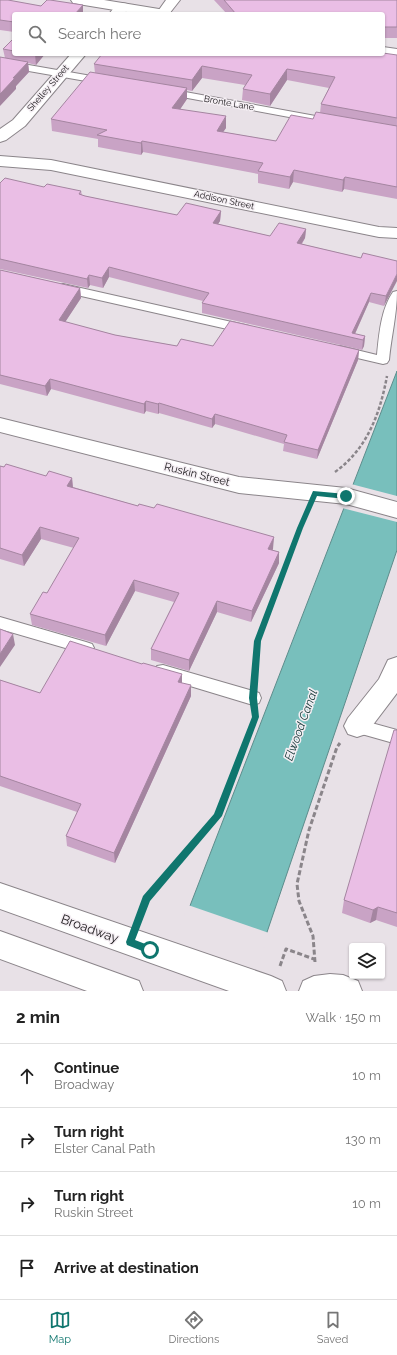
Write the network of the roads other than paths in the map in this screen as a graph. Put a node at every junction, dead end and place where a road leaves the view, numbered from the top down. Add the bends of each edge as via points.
1 (78, 0) edge
2 (173, 0) edge
3 (119, 11) edge
4 (133, 12) edge
5 (164, 12) edge
6 (385, 51) edge
7 (397, 53) edge
8 (77, 56) edge
9 (0, 63) edge
10 (60, 74) junction
11 (114, 83) edge
12 (159, 91) edge
13 (343, 124) edge
14 (3, 150) edge
15 (397, 233) edge
16 (54, 286) edge
17 (397, 295) edge
18 (253, 331) edge
19 (329, 348) edge
20 (0, 425) edge
21 (397, 510) edge
22 (0, 623) edge
23 (100, 652) edge
24 (146, 666) edge
25 (397, 667) edge
26 (253, 698) road end
27 (357, 726) joint
28 (397, 737) edge
29 (0, 896) edge
30 (0, 945) edge
31 (270, 983) edge
32 (128, 991) edge

1 - 3 street
2 - 5 street
3 - 4 street
6 - 7 street
8 - 10 street, Shelley Street
9 - 10 lane
10 - 11 lane
10 - 14 street, Shelley Street via 19,123
12 - 13 lane, Bronte Lane
14 - 15 street, Addison Street via 51,165 379,232
16 - 18 lane
17 - 19 lane via 386,332 383,360
20 - 21 street, Ruskin Street via 239,485 346,496
22 - 23 lane
24 - 26 lane
25 - 27 street via 389,685
27 - 28 lane
29 - 31 street, Broadway via 140,946
30 - 32 street

